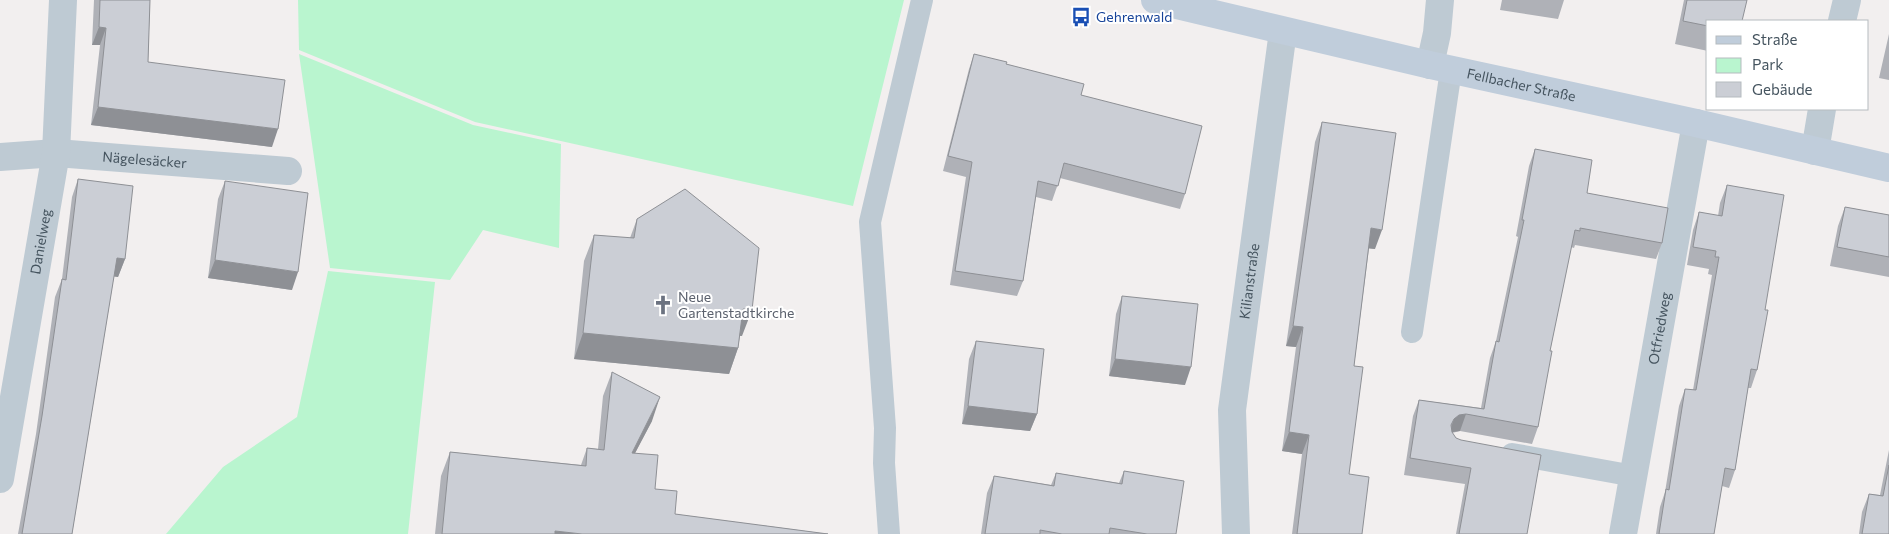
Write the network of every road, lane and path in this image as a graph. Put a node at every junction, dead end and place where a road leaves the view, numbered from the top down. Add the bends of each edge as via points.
1 (63, 0) edge
2 (922, 0) edge
3 (1156, 0) edge
4 (1440, 0) edge
5 (1847, 0) edge
6 (1842, 20) edge
7 (1283, 31) junction
8 (1440, 68) junction
9 (1822, 110) edge
10 (1696, 123) junction
11 (1815, 151) junction
12 (56, 153) junction
13 (0, 156) edge
14 (1889, 168) edge
15 (288, 171) dead end
16 (1412, 332) dead end
17 (1488, 449) edge
18 (1634, 476) junction
19 (0, 479) edge
20 (889, 534) edge
21 (1236, 534) edge
22 (1623, 534) edge

1 - 12 street, Danielweg
2 - 20 lane via 870,222
3 - 7 street, Fellbacher Straße
4 - 8 street via 1437,33
5 - 6 street
7 - 8 street, Fellbacher Straße
7 - 21 street, Kilianstraße via 1232,410
8 - 10 street, Fellbacher Straße
8 - 16 lane
9 - 11 street
10 - 11 street, Fellbacher Straße
10 - 18 street, Otfriedweg
11 - 14 street, Fellbacher Straße
12 - 13 street, Nägelesäcker
12 - 15 street, Nägelesäcker
12 - 19 street, Danielweg
17 - 18 lane
18 - 22 street, Otfriedweg

